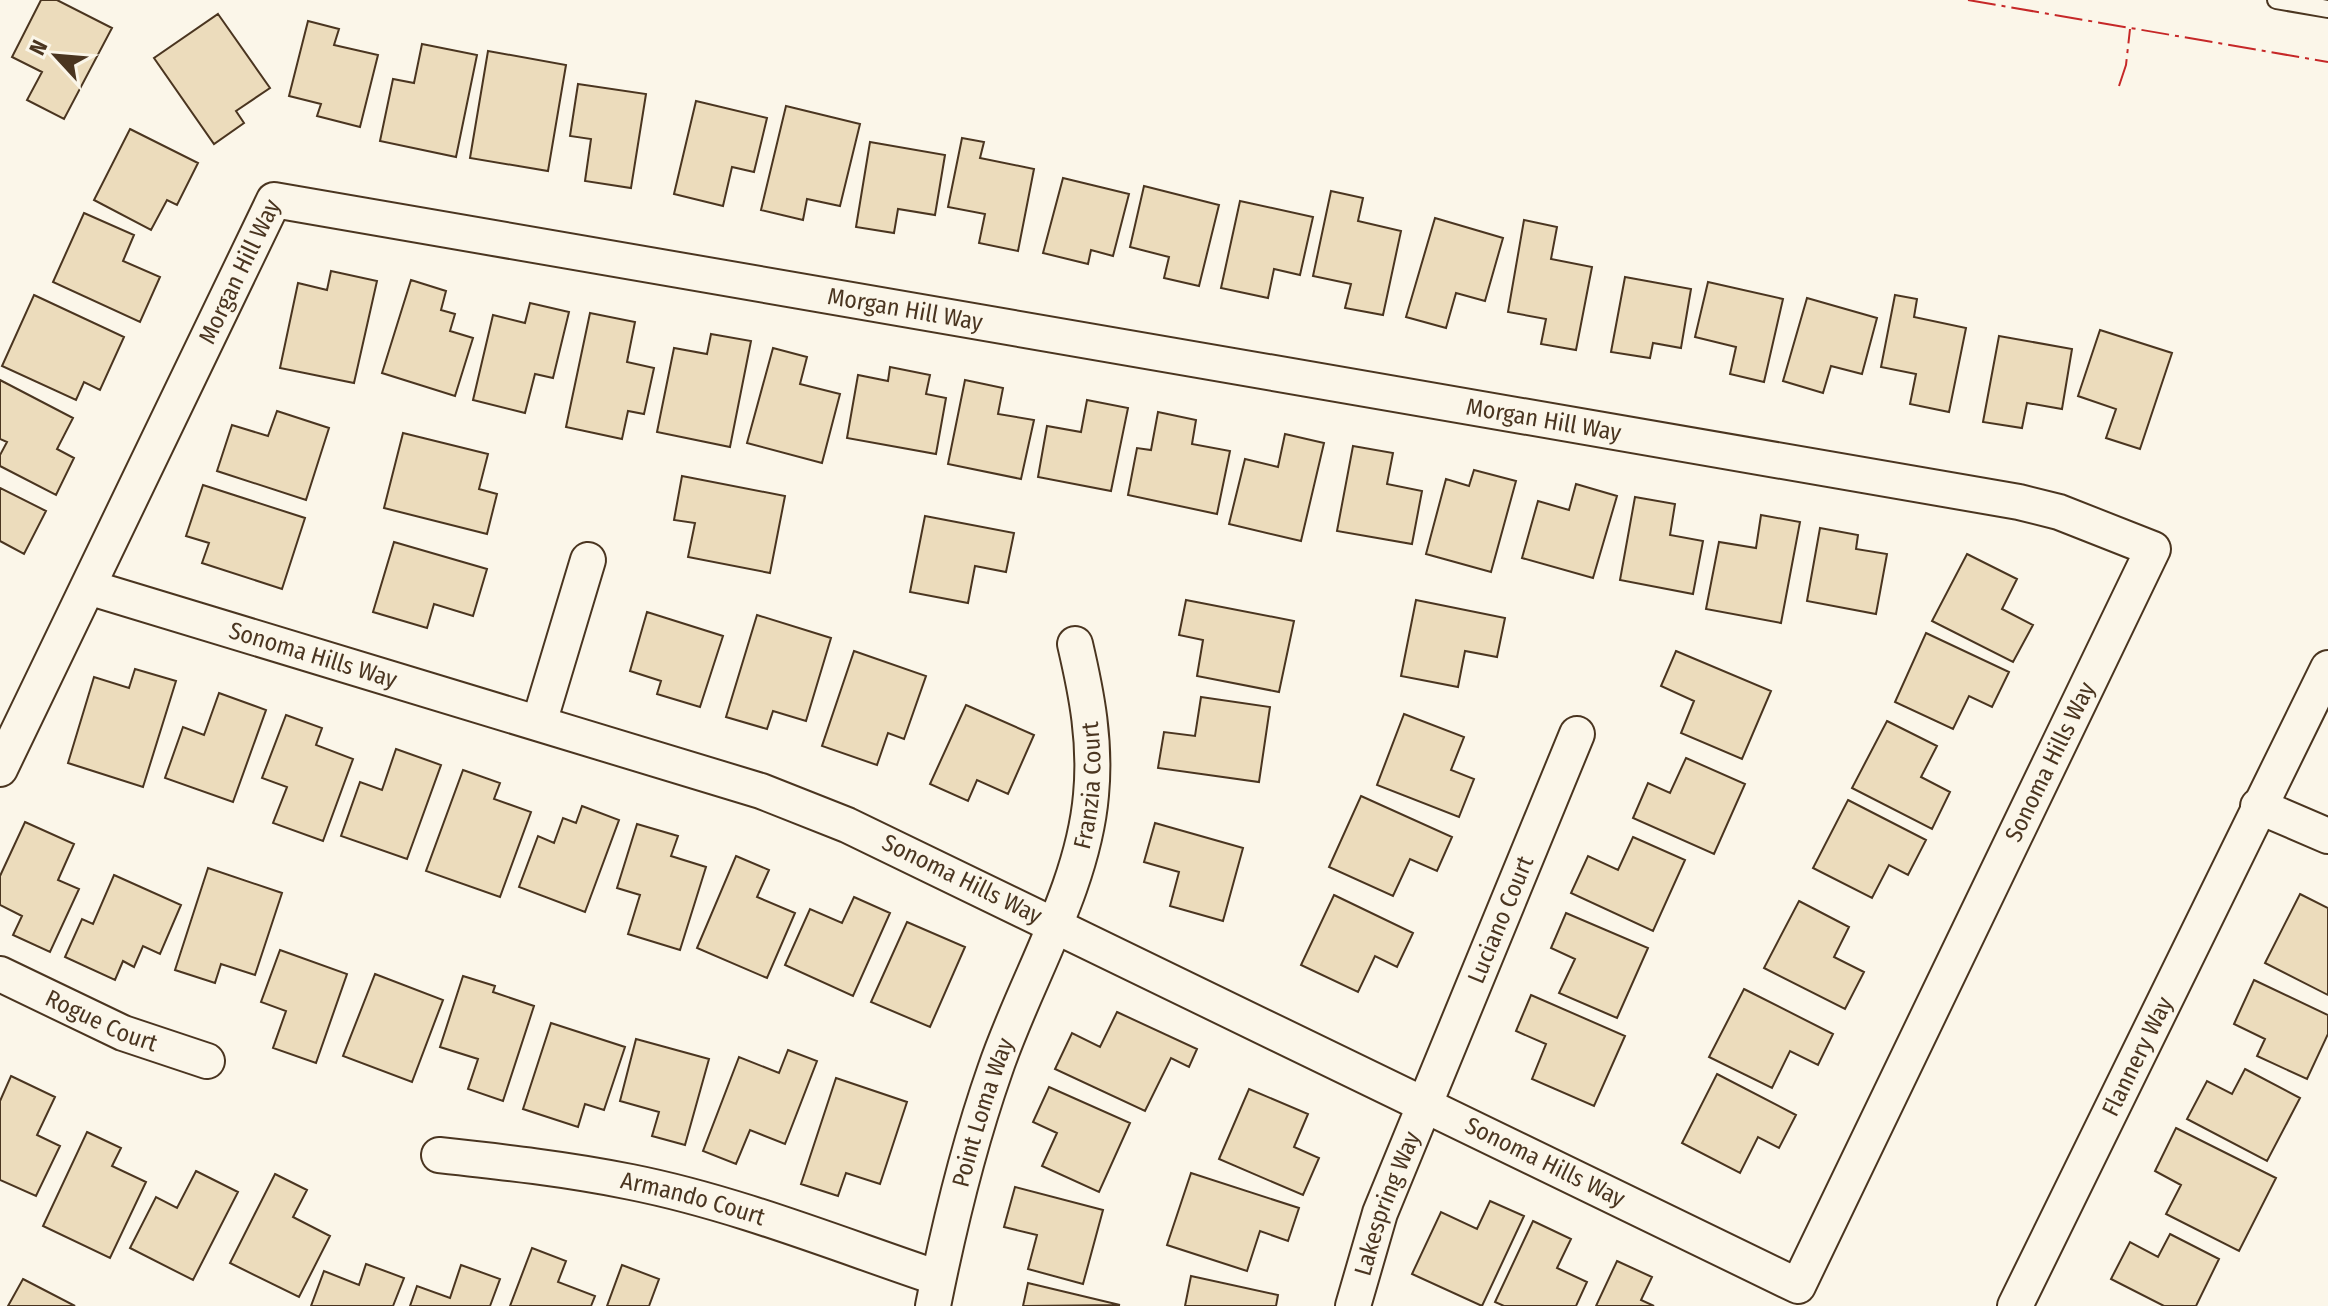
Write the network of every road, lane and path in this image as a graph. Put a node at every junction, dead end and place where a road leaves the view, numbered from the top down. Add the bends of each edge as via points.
1 (2276, 0) edge
2 (2328, 9) edge
3 (2153, 549) joint
4 (588, 560) dead end
5 (88, 587) junction
6 (1075, 644) dead end
7 (2328, 668) edge
8 (539, 723) junction
9 (1577, 734) dead end
10 (0, 769) edge
11 (2258, 806) junction
12 (2328, 836) edge
13 (1054, 924) junction
14 (0, 974) edge
15 (207, 1061) dead end
16 (1425, 1104) junction
17 (439, 1155) dead end
18 (936, 1292) edge
19 (1353, 1306) edge
20 (2015, 1306) edge

1 - 2 lane
3 - 5 street, Morgan Hill Way via 2019,502 274,200
3 - 16 street, Sonoma Hills Way via 1798,1286
4 - 8 street
5 - 8 street, Sonoma Hills Way
5 - 10 street, Morgan Hill Way
6 - 13 street, Franzia Court via 1090,706 1091,795 1078,862
7 - 11 street, Flannery Way
8 - 13 street, Sonoma Hills Way via 761,791 847,825
9 - 16 street, Luciano Court
11 - 12 street
11 - 20 street, Flannery Way
13 - 16 street, Sonoma Hills Way
13 - 18 street, Point Loma Way via 995,1070 961,1179
14 - 15 street, Rogue Court via 123,1033
16 - 19 street, Lakespring Way via 1376,1226
17 - 18 street, Armando Court via 633,1182 724,1206

